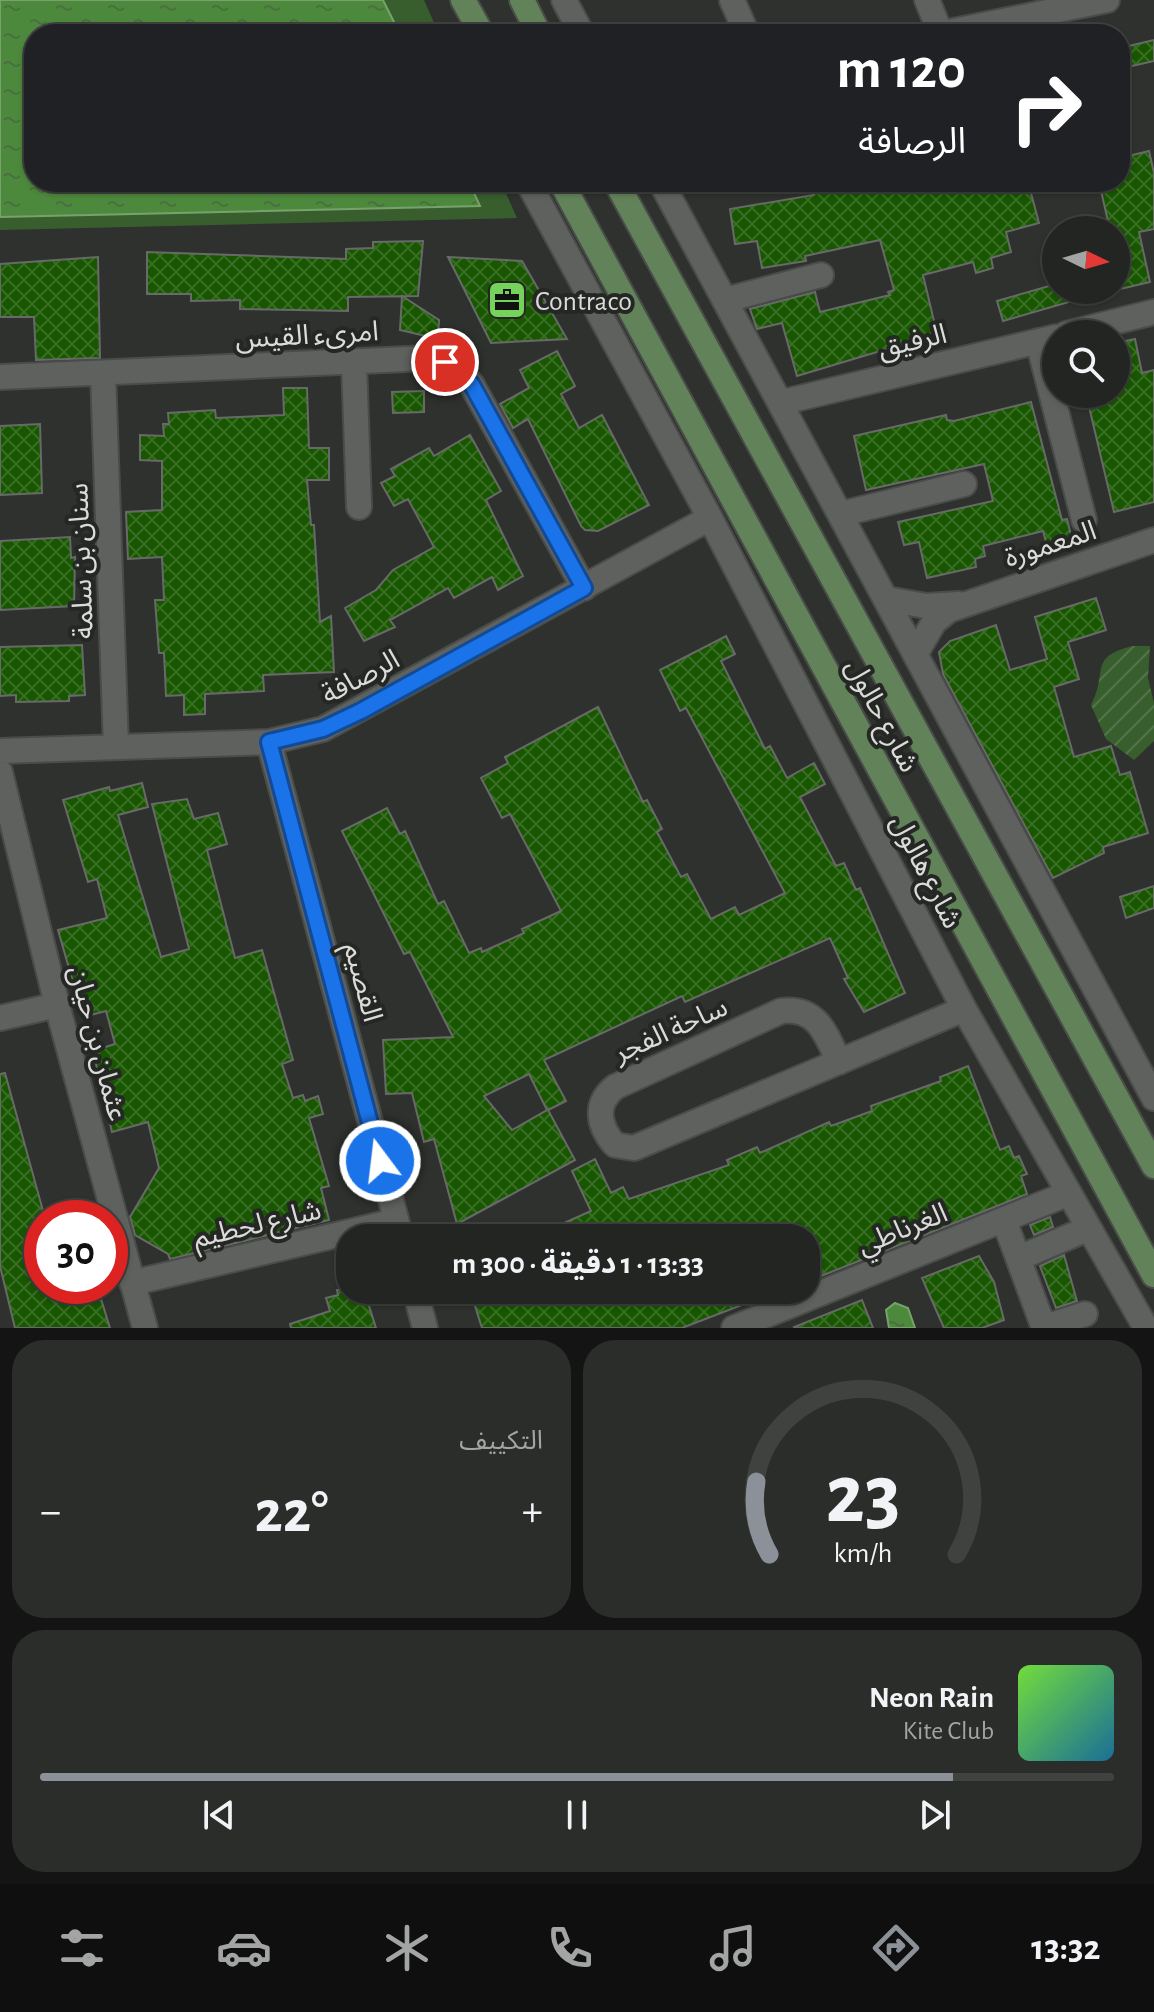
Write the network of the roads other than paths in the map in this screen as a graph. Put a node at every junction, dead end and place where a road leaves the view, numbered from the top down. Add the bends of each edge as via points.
1 (522, 0) edge
2 (564, 0) edge
3 (732, 0) edge
4 (927, 0) edge
5 (1107, 0) edge
6 (534, 24) edge
7 (577, 24) edge
8 (743, 24) edge
9 (936, 24) edge
10 (989, 24) edge
11 (533, 192) edge
12 (566, 192) edge
13 (621, 192) edge
14 (666, 192) edge
15 (821, 275) dead end
16 (725, 300) junction
17 (1154, 312) edge
18 (1122, 320) edge
19 (1042, 340) edge
20 (354, 362) junction
21 (103, 373) junction
22 (0, 377) edge
23 (783, 402) junction
24 (1061, 408) edge
25 (964, 484) dead end
26 (359, 507) dead end
27 (841, 514) junction
28 (710, 518) junction
29 (1084, 520) dead end
30 (1154, 540) edge
31 (584, 588) junction
32 (886, 599) junction
33 (966, 603) junction
34 (916, 653) junction
35 (269, 742) junction
36 (116, 747) junction
37 (0, 751) edge
38 (0, 772) edge
39 (57, 1005) junction
40 (964, 1009) junction
41 (0, 1018) edge
42 (839, 1062) junction
43 (1154, 1098) edge
44 (1154, 1166) edge
45 (1067, 1194) junction
46 (1004, 1220) junction
47 (397, 1224) edge
48 (1087, 1229) junction
49 (336, 1242) edge
50 (1019, 1258) junction
51 (1154, 1275) edge
52 (132, 1283) junction
53 (419, 1304) edge
54 (1085, 1314) dead end
55 (145, 1328) edge
56 (425, 1328) edge
57 (734, 1328) edge
58 (1045, 1328) edge
59 (1146, 1328) edge

1 - 6 main road
2 - 7 street
3 - 8 street
4 - 9 street
5 - 10 street
11 - 28 street, شارع هالول
12 - 51 main road, شارع حالول
13 - 44 main road, شارع حالول
14 - 16 street
15 - 16 street
16 - 23 street
17 - 18 street
19 - 23 street, الرفيق
20 - 21 street, امرىء القيس
20 - 26 street
20 - 31 street, امرىء القيس via 430,358 464,374
21 - 22 street, امرىء القيس
21 - 36 street, سنان بن سلمة
23 - 27 street
24 - 29 street
25 - 27 street
27 - 32 street
28 - 31 street, الرصافة
28 - 40 street, شارع هالول
30 - 33 street, المعمورة
31 - 35 street, الرصافة via 348,717
32 - 33 street, المعمورة via 926,606
32 - 34 street
33 - 34 street, المعمورة via 934,622
34 - 43 street
35 - 36 street, الرصافة
35 - 47 street, القصيم
36 - 37 street, الرصافة
38 - 39 street, عثمان بن حيان
39 - 41 street
39 - 52 street, عثمان بن حيان
40 - 42 street, ساحة الفجر
40 - 45 street, شارع هالول
42 - 42 street, ساحة الفجر via 634,1148 615,1145 603,1132 600,1107 615,1087 781,1011 795,1009 816,1019
45 - 46 street, الغرناطي
45 - 48 street, شارع هالول
46 - 50 street
46 - 57 street, الغرناطي
48 - 50 street
48 - 59 street, شارع هالول
49 - 52 street, شارع لحطيم
50 - 58 street
52 - 55 street, عثمان بن حيان
53 - 56 street
54 - 58 street

